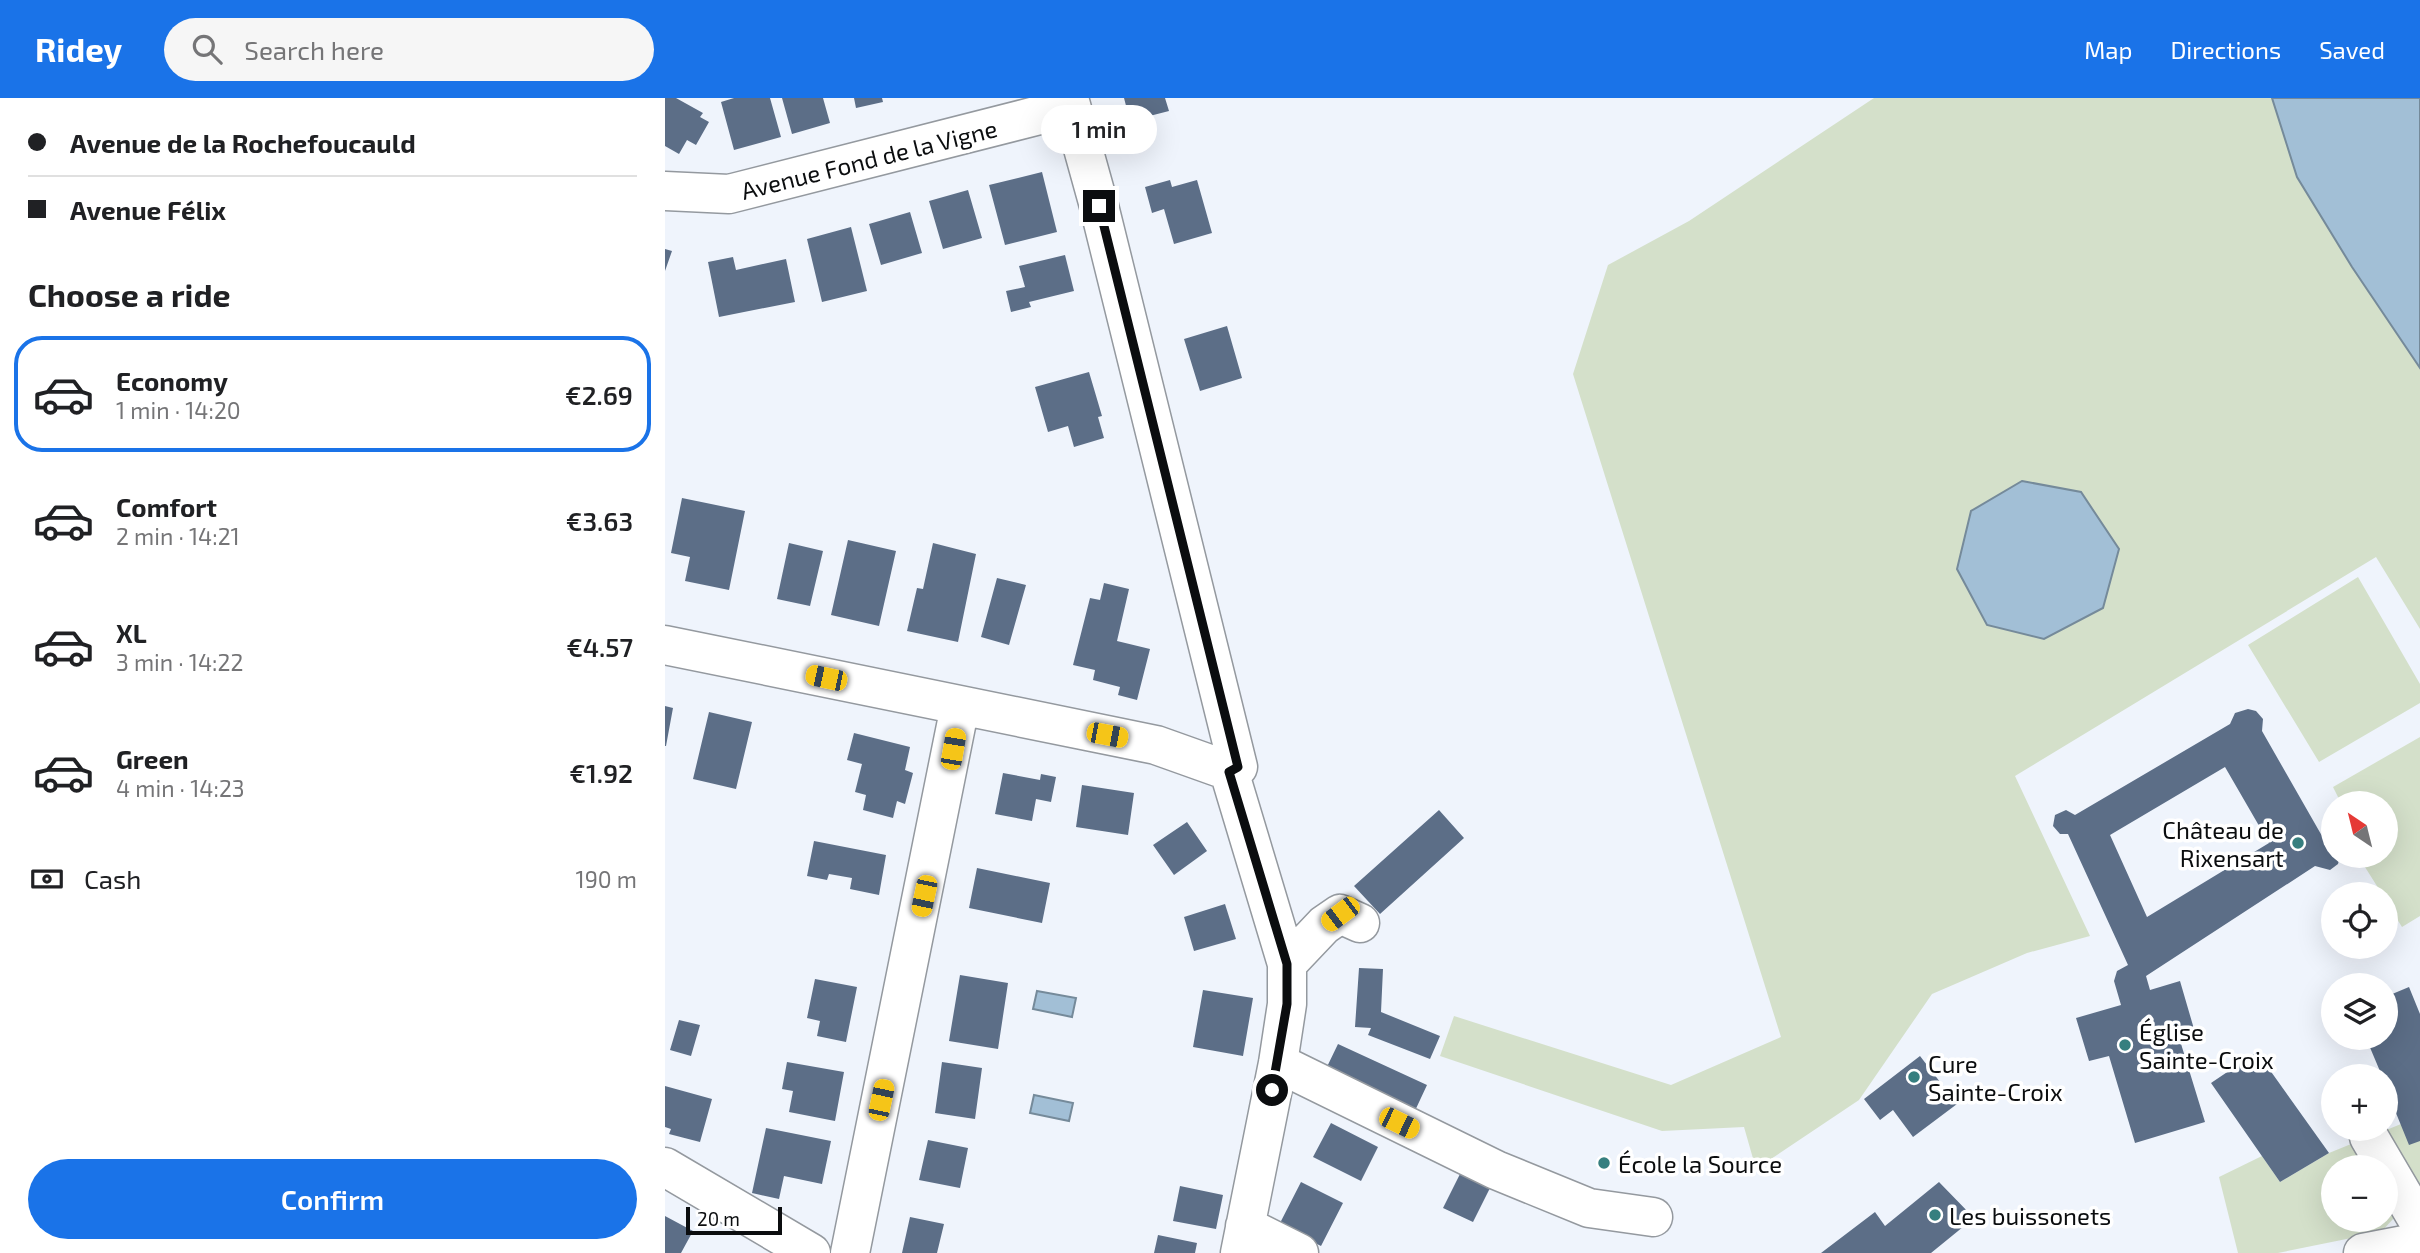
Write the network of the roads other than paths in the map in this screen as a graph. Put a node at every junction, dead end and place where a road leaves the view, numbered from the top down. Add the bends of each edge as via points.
1 (1070, 102) edge
2 (665, 191) edge
3 (665, 645) edge
4 (960, 706) junction
5 (1229, 772) junction
6 (1360, 923) dead end
7 (1287, 964) junction
8 (1278, 1063) junction
9 (2371, 1141) edge
10 (665, 1167) edge
11 (1653, 1217) dead end
12 (2420, 1224) edge
13 (1243, 1239) edge
14 (2420, 1242) edge
15 (2372, 1252) edge
16 (810, 1253) edge
17 (849, 1253) edge
18 (1299, 1253) edge

1 - 2 street, Avenue Fond de la Vigne via 729,194
1 - 5 street via 1238,767
3 - 4 street
4 - 5 street via 1156,745
4 - 17 street
5 - 7 street
6 - 7 street via 1340,914
7 - 8 street via 1287,1004
8 - 11 street via 1496,1170 1589,1208
8 - 13 street
9 - 12 street
10 - 16 street
13 - 18 street
14 - 15 street

